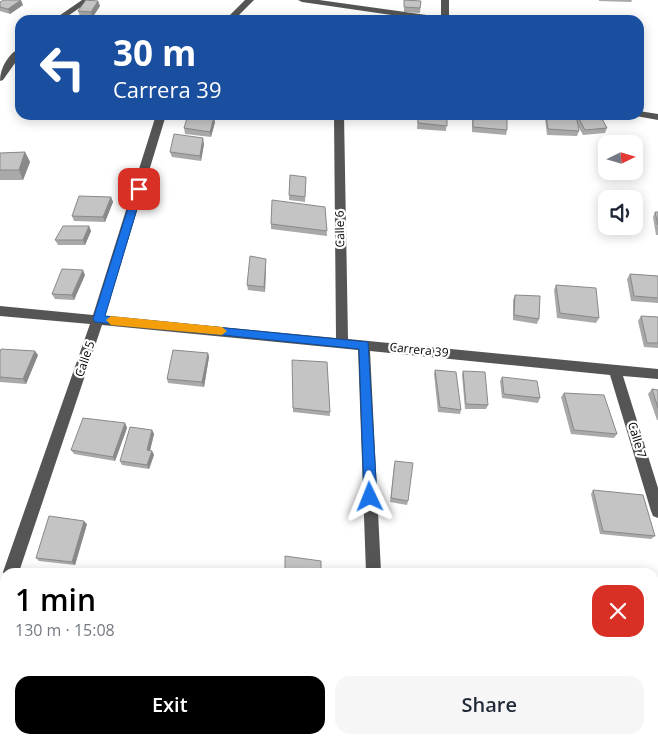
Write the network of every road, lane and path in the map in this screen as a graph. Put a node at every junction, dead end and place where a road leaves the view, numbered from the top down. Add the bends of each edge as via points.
1 (87, 0) edge
2 (250, 0) edge
3 (302, 0) edge
4 (445, 0) edge
5 (64, 15) edge
6 (234, 15) edge
7 (408, 15) edge
8 (444, 15) edge
9 (0, 57) edge
10 (15, 58) edge
11 (15, 59) edge
12 (0, 78) edge
13 (644, 115) edge
14 (658, 117) edge
15 (160, 120) edge
16 (339, 120) edge
17 (0, 310) edge
18 (98, 319) junction
19 (342, 343) junction
20 (364, 345) junction
21 (616, 370) junction
22 (658, 374) edge
23 (658, 511) edge
24 (12, 568) edge
25 (374, 568) edge

1 - 5 street
2 - 6 street
3 - 7 street
4 - 8 street
9 - 10 street
11 - 12 street
13 - 14 street
15 - 18 street, Calle 5
16 - 19 street, Calle 6
17 - 18 street, Carrera 39
18 - 19 street, Carrera 39
18 - 24 street, Calle 5
19 - 20 street, Carrera 39
20 - 21 street, Carrera 39
20 - 25 street
21 - 22 street, Carrera 39
21 - 23 street, Calle 7

